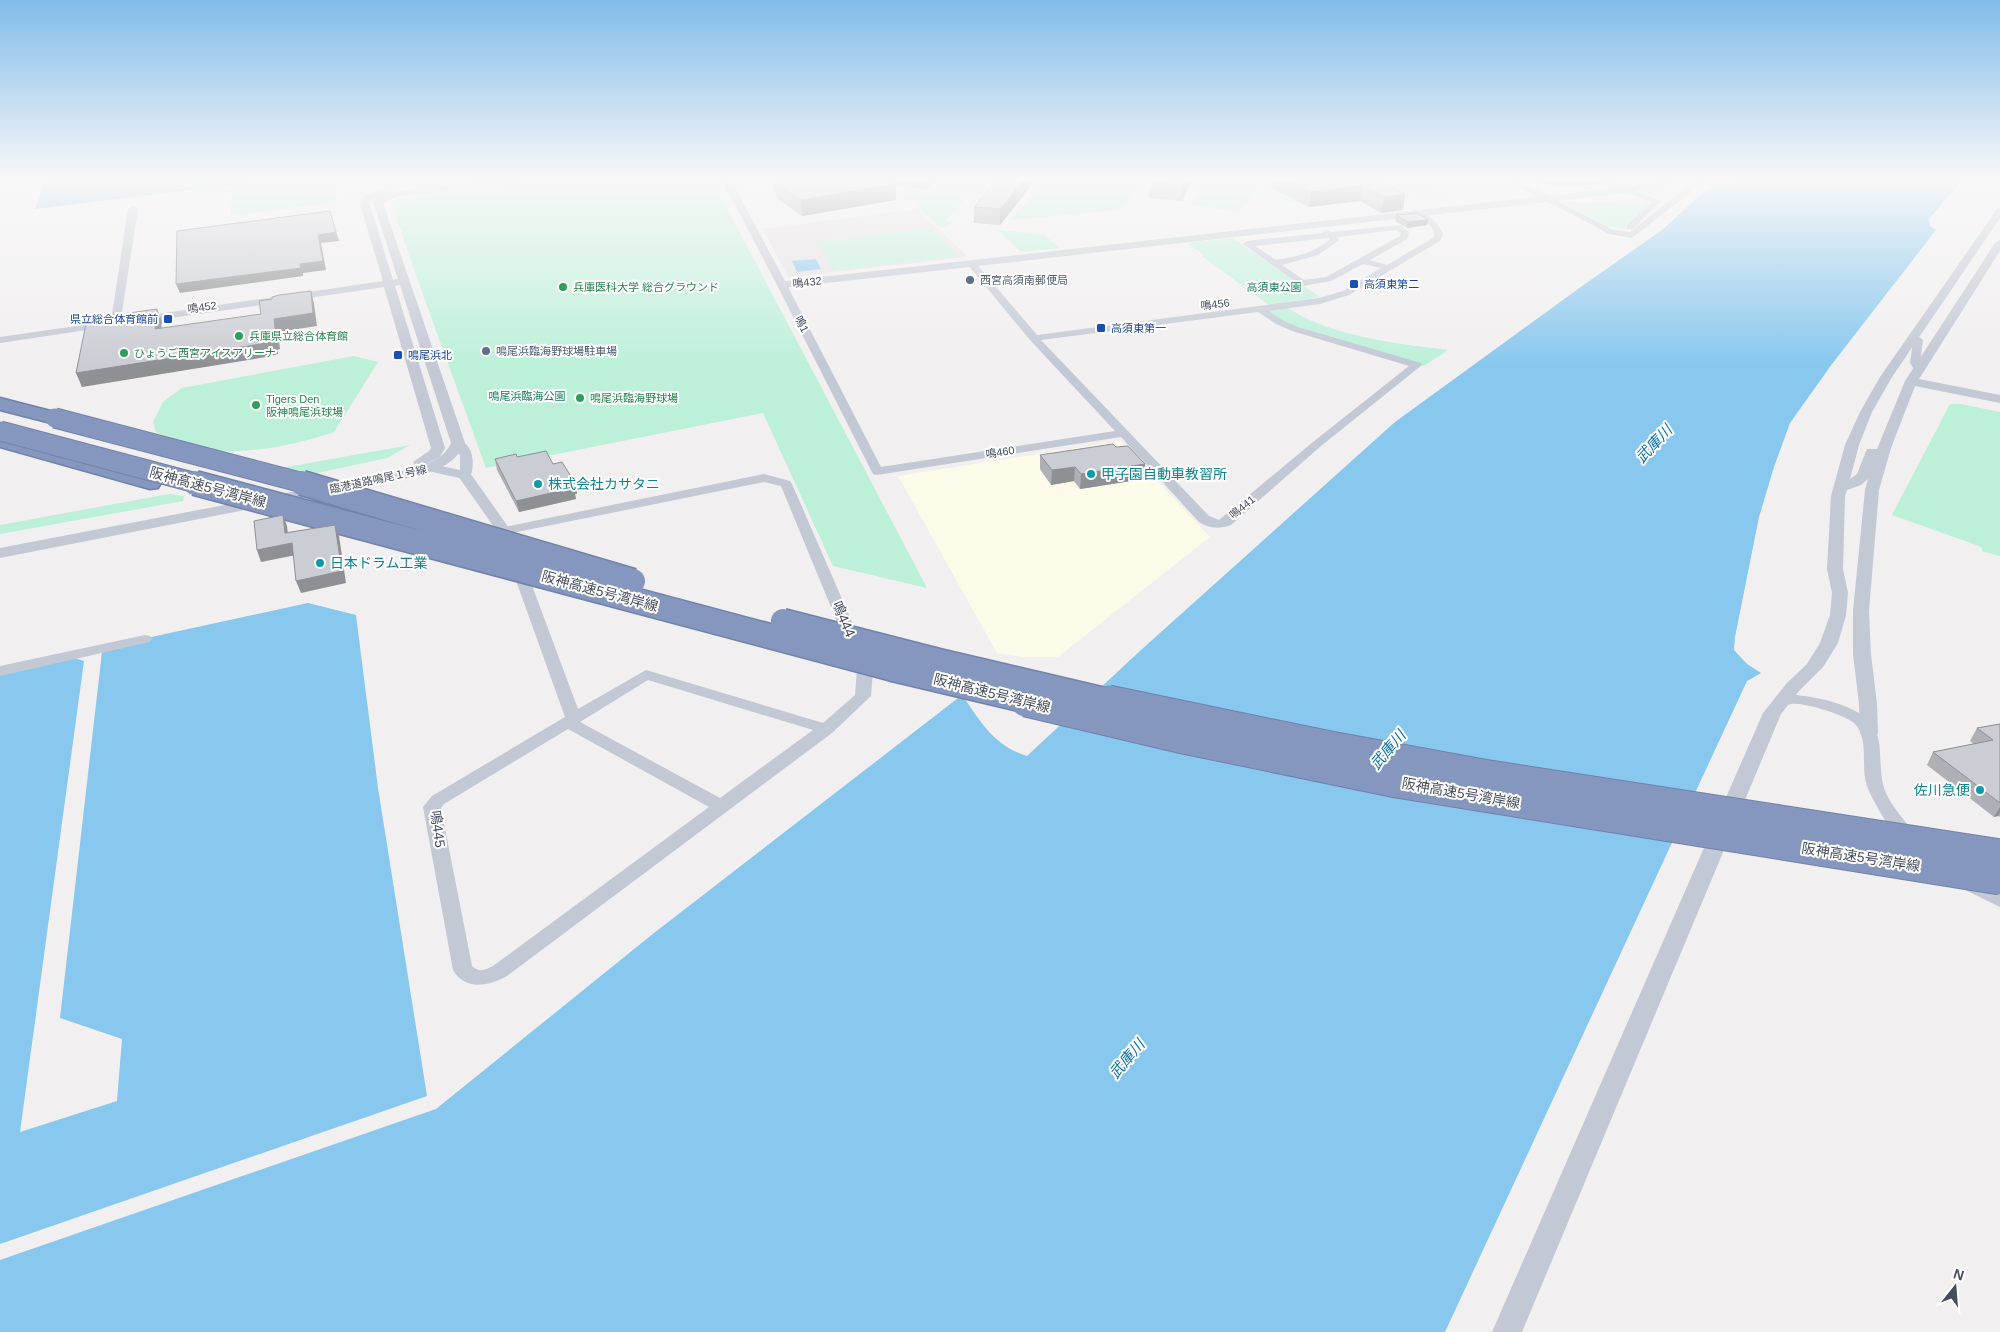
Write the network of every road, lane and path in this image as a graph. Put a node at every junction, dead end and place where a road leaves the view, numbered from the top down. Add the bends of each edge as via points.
1 (128, 240) edge
2 (375, 240) edge
3 (391, 240) edge
4 (759, 240) edge
5 (1171, 240) edge
6 (1282, 240) edge
7 (1334, 240) edge
8 (1398, 240) edge
9 (1434, 240) edge
10 (1980, 240) edge
11 (2000, 243) edge
12 (1362, 261) junction
13 (971, 263) junction
14 (1275, 263) junction
15 (1390, 268) junction
16 (404, 280) junction
17 (387, 282) junction
18 (782, 285) junction
19 (1260, 309) junction
20 (116, 321) junction
21 (0, 336) edge
22 (1914, 336) junction
23 (1034, 338) junction
24 (0, 340) edge
25 (1914, 376) junction
26 (2000, 395) edge
27 (2000, 399) edge
28 (0, 404) edge
29 (0, 413) edge
30 (0, 430) edge
31 (1124, 433) junction
32 (1890, 434) junction
33 (0, 441) edge
34 (458, 442) junction
35 (430, 464) junction
36 (877, 471) joint
37 (466, 472) junction
38 (1841, 487) junction
39 (337, 521) junction
40 (504, 531) junction
41 (0, 543) edge
42 (0, 553) edge
43 (633, 581) junction
44 (145, 639) dead end
45 (0, 671) edge
46 (1779, 704) junction
47 (572, 721) junction
48 (826, 729) junction
49 (1869, 733) junction
50 (720, 806) junction
51 (2000, 855) edge
52 (2000, 879) edge
53 (2000, 900) edge
54 (1507, 1332) edge

1 - 20 street
2 - 17 street, 臨港道路鳴尾１号線
3 - 16 street
4 - 18 street, 鳴1
5 - 13 street, 鳴432
6 - 14 street via 1247,244
7 - 14 street via 1298,260
8 - 12 street
9 - 15 street, 鳴456
10 - 22 street
11 - 25 street
12 - 14 street via 1328,279 1302,283
12 - 15 street
13 - 18 street, 鳴432
13 - 23 street, 鳴441
15 - 19 street, 鳴456 via 1346,292 1320,301
16 - 17 street, 鳴452
16 - 34 street
17 - 20 street, 鳴452
17 - 35 street, 臨港道路鳴尾１号線 via 438,448
18 - 36 street, 鳴1
19 - 23 street, 鳴456
19 - 31 street, 鳴441 via 1295,330 1417,366 1220,525 1204,519
20 - 21 street, 鳴452
20 - 24 street, 鳴452
22 - 25 street via 1918,340
22 - 38 street via 1866,412 1852,445
23 - 31 street, 鳴441
25 - 26 street
25 - 27 street
25 - 32 street
28 - 43 highway, bridge via 344,494
29 - 43 highway, 阪神高速5号湾岸線, bridge
30 - 39 highway, 阪神高速5号湾岸線, bridge
31 - 36 street, 鳴460
32 - 38 street via 1879,437 1861,480
32 - 49 street via 1872,490 1861,611
33 - 39 highway, bridge via 150,483
34 - 35 street, 臨港道路鳴尾１号線 via 450,455
34 - 37 street via 466,452
35 - 37 street
35 - 41 street, 臨港道路鳴尾１号線
35 - 42 street, 臨港道路鳴尾１号線
37 - 40 street
38 - 46 street via 1836,521 1838,615 1829,643 1814,667
39 - 52 highway, 阪神高速5号湾岸線, bridge via 893,669 1179,737 1397,782
40 - 47 street
40 - 48 street, 鳴444 via 764,478 786,484 865,670 863,696
43 - 51 highway, 阪神高速5号湾岸線, bridge via 996,675 1301,741 1520,781
44 - 45 street
46 - 49 street via 1790,699 1808,701 1846,712 1859,718
46 - 54 street via 1772,713
47 - 48 street, 鳴445 via 646,675
47 - 50 street
47 - 50 street, 鳴445 via 438,800 432,807 462,970 469,976 488,978 500,971
48 - 50 street, 鳴444
49 - 53 street via 1875,785 1893,819 1941,869

